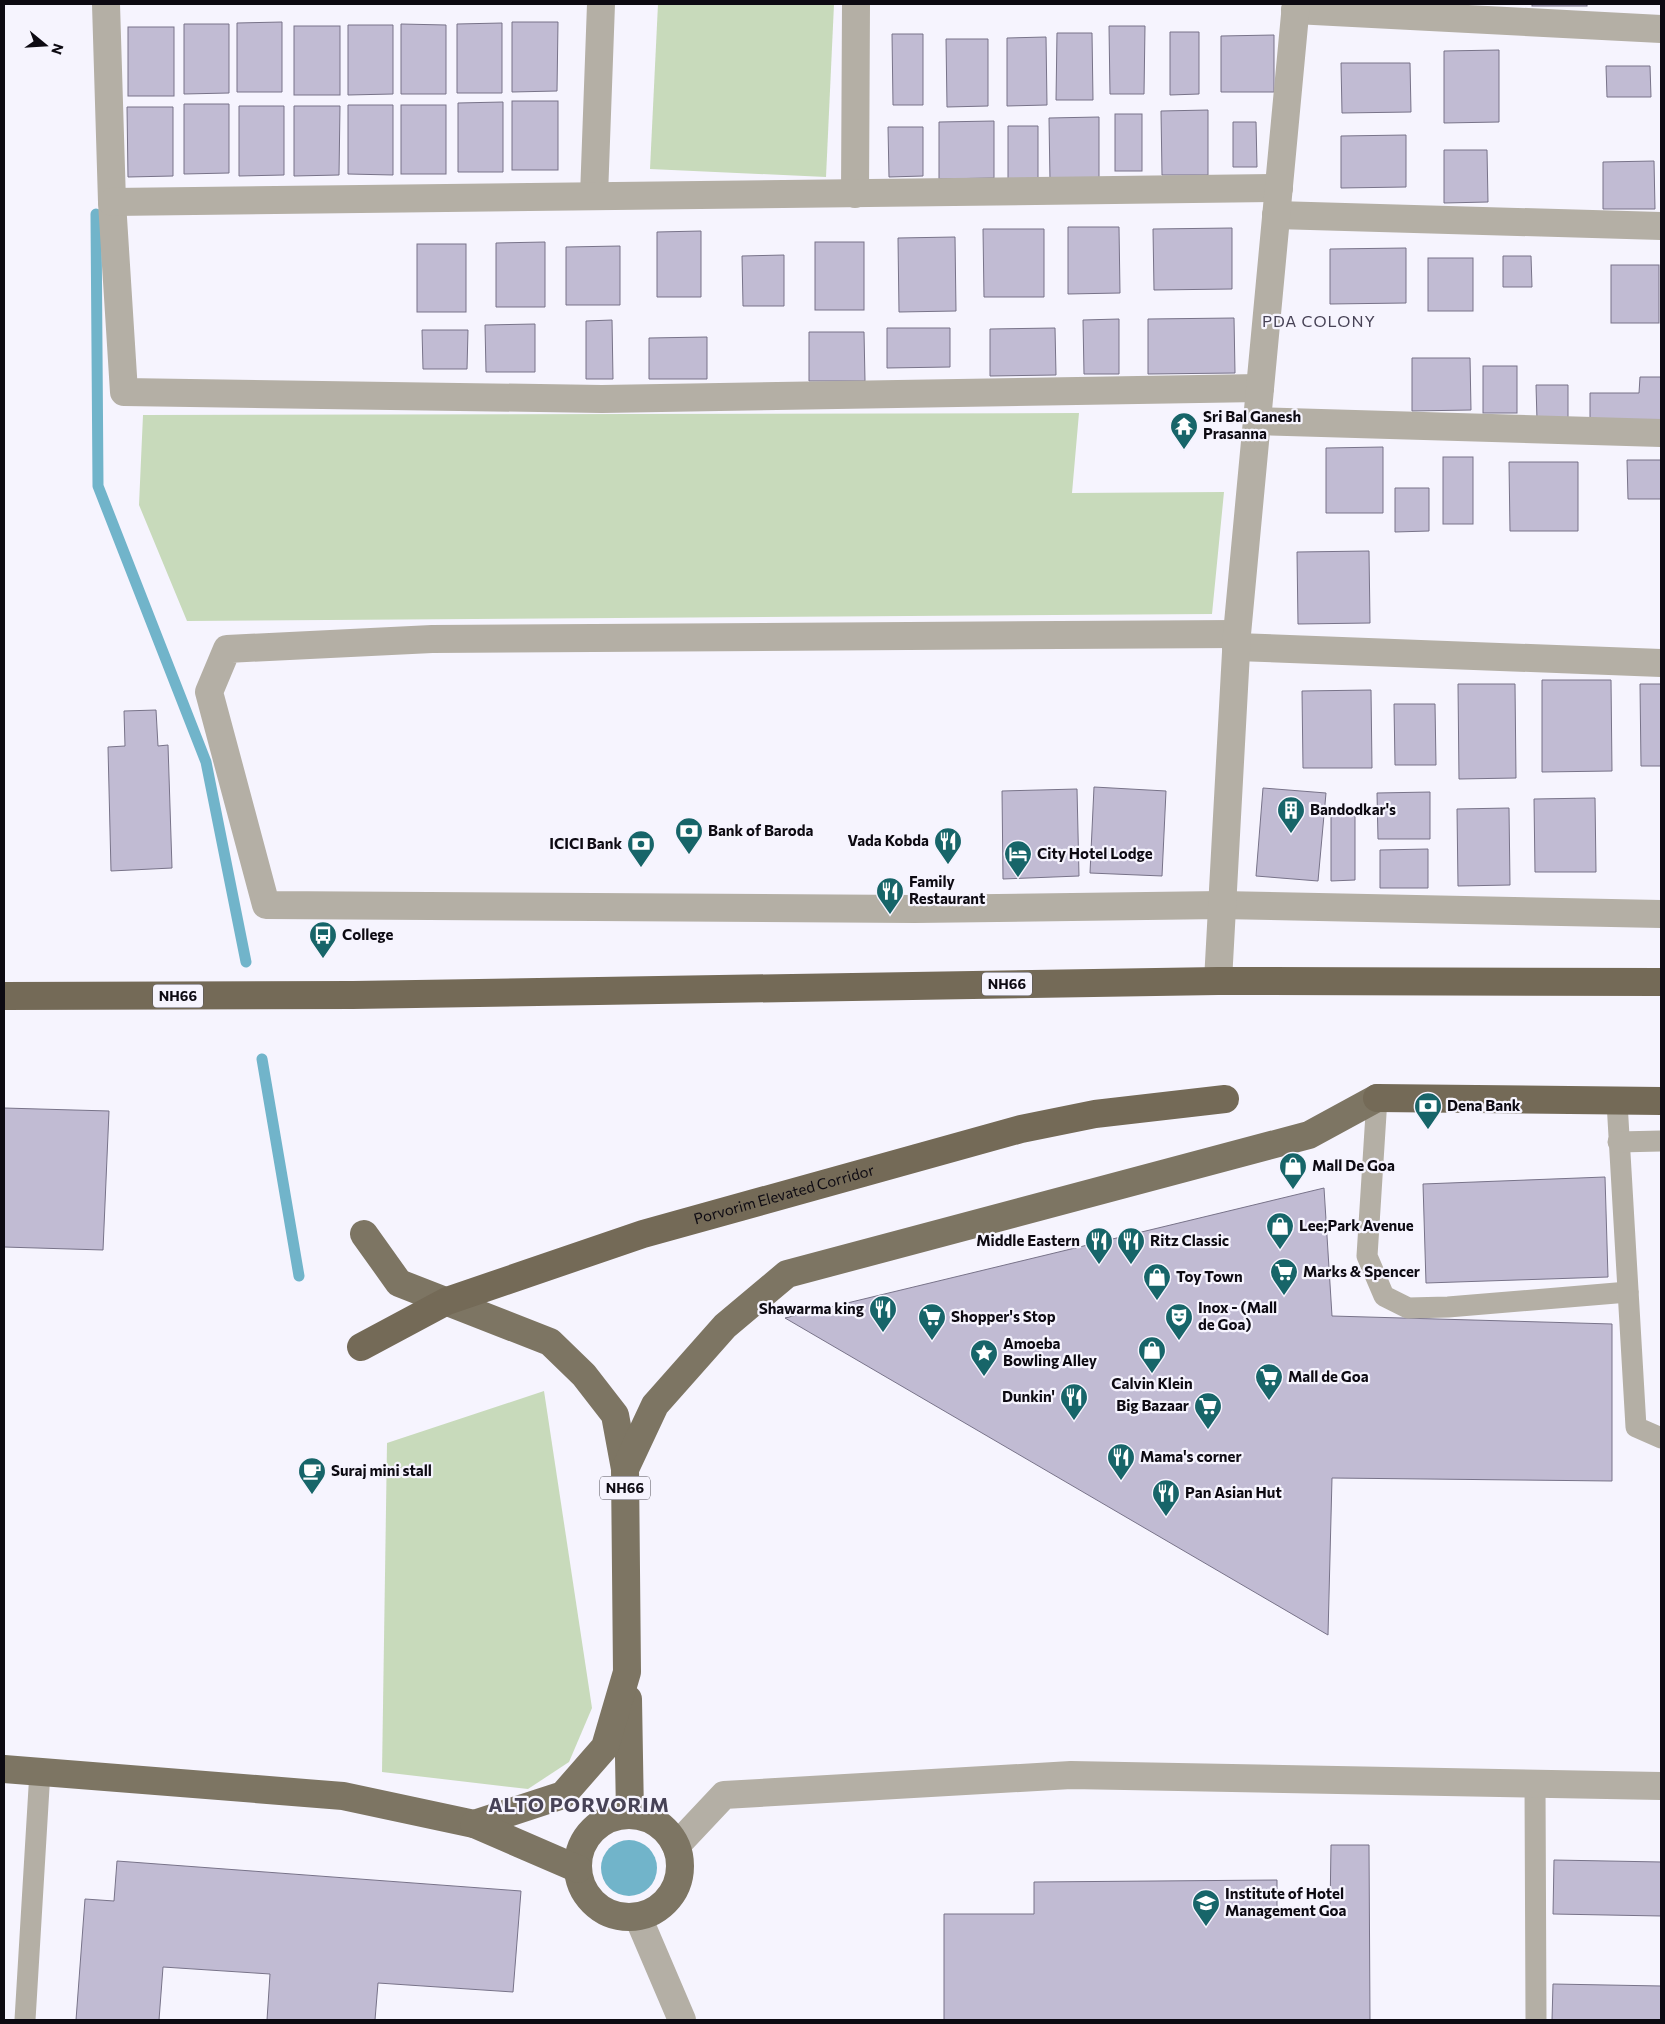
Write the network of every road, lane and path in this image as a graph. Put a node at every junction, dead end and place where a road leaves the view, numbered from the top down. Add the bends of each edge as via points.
1 (106, 4) edge
2 (601, 4) edge
3 (856, 4) edge
4 (1296, 7) edge
5 (1661, 29) edge
6 (1279, 188) junction
7 (855, 194) junction
8 (594, 196) junction
9 (112, 202) junction
10 (1276, 215) junction
11 (1661, 226) edge
12 (1260, 388) junction
13 (1257, 420) junction
14 (1661, 433) edge
15 (1237, 641) junction
16 (1661, 663) edge
17 (1221, 905) junction
18 (1661, 914) edge
19 (1218, 981) junction
20 (1661, 982) edge
21 (4, 996) edge
22 (1377, 1098) junction
23 (1225, 1099) dead end
24 (1661, 1101) edge
25 (1617, 1102) junction
26 (1661, 1141) edge
27 (1618, 1142) junction
28 (364, 1234) dead end
29 (1628, 1292) junction
30 (446, 1301) junction
31 (361, 1346) dead end
32 (1661, 1438) edge
33 (625, 1469) junction
34 (627, 1672) junction
35 (4, 1769) edge
36 (40, 1771) junction
37 (1535, 1783) junction
38 (1661, 1786) edge
39 (630, 1815) junction
40 (474, 1824) junction
41 (676, 1846) junction
42 (578, 1869) junction
43 (638, 1917) junction
44 (25, 2020) edge
45 (682, 2020) edge
46 (1536, 2020) edge

1 - 9 street
2 - 8 street
3 - 7 street
4 - 5 street
4 - 6 street
6 - 7 street
6 - 10 street
7 - 8 street
8 - 9 street
9 - 12 street via 124,392 602,399
10 - 11 street
10 - 12 street
12 - 13 street
13 - 14 street
13 - 15 street
15 - 16 street
15 - 17 street
15 - 17 street via 432,639 226,649 209,692 266,904 916,909
17 - 18 street
17 - 19 street
19 - 20 highway, NH66
19 - 21 highway, NH66 via 363,995
22 - 25 highway, NH66
22 - 29 lane via 1367,1256 1384,1296 1408,1308
22 - 33 main road, NH66 via 1309,1135 787,1274 725,1326 655,1405
23 - 30 highway, Porvorim Elevated Corridor via 1095,1114 1021,1129 643,1234
24 - 25 highway, NH66
25 - 27 lane
26 - 27 lane
27 - 29 lane
28 - 30 main road via 400,1283
29 - 32 lane via 1636,1426
30 - 31 highway, Porvorim Elevated Corridor
30 - 33 main road via 550,1342 584,1375 615,1415
33 - 34 main road, NH66
34 - 39 main road
34 - 40 main road, NH66 via 605,1746 563,1795
35 - 36 main road
36 - 40 main road via 343,1796
36 - 44 lane
37 - 38 street
37 - 41 street via 1071,1775 724,1795
37 - 46 lane
39 - 41 main road via 658,1824
39 - 42 main road via 614,1817 587,1837 579,1852
40 - 42 main road
41 - 43 main road via 680,1861 674,1891 653,1912
42 - 43 main road via 582,1886 591,1901 605,1912
43 - 45 street

